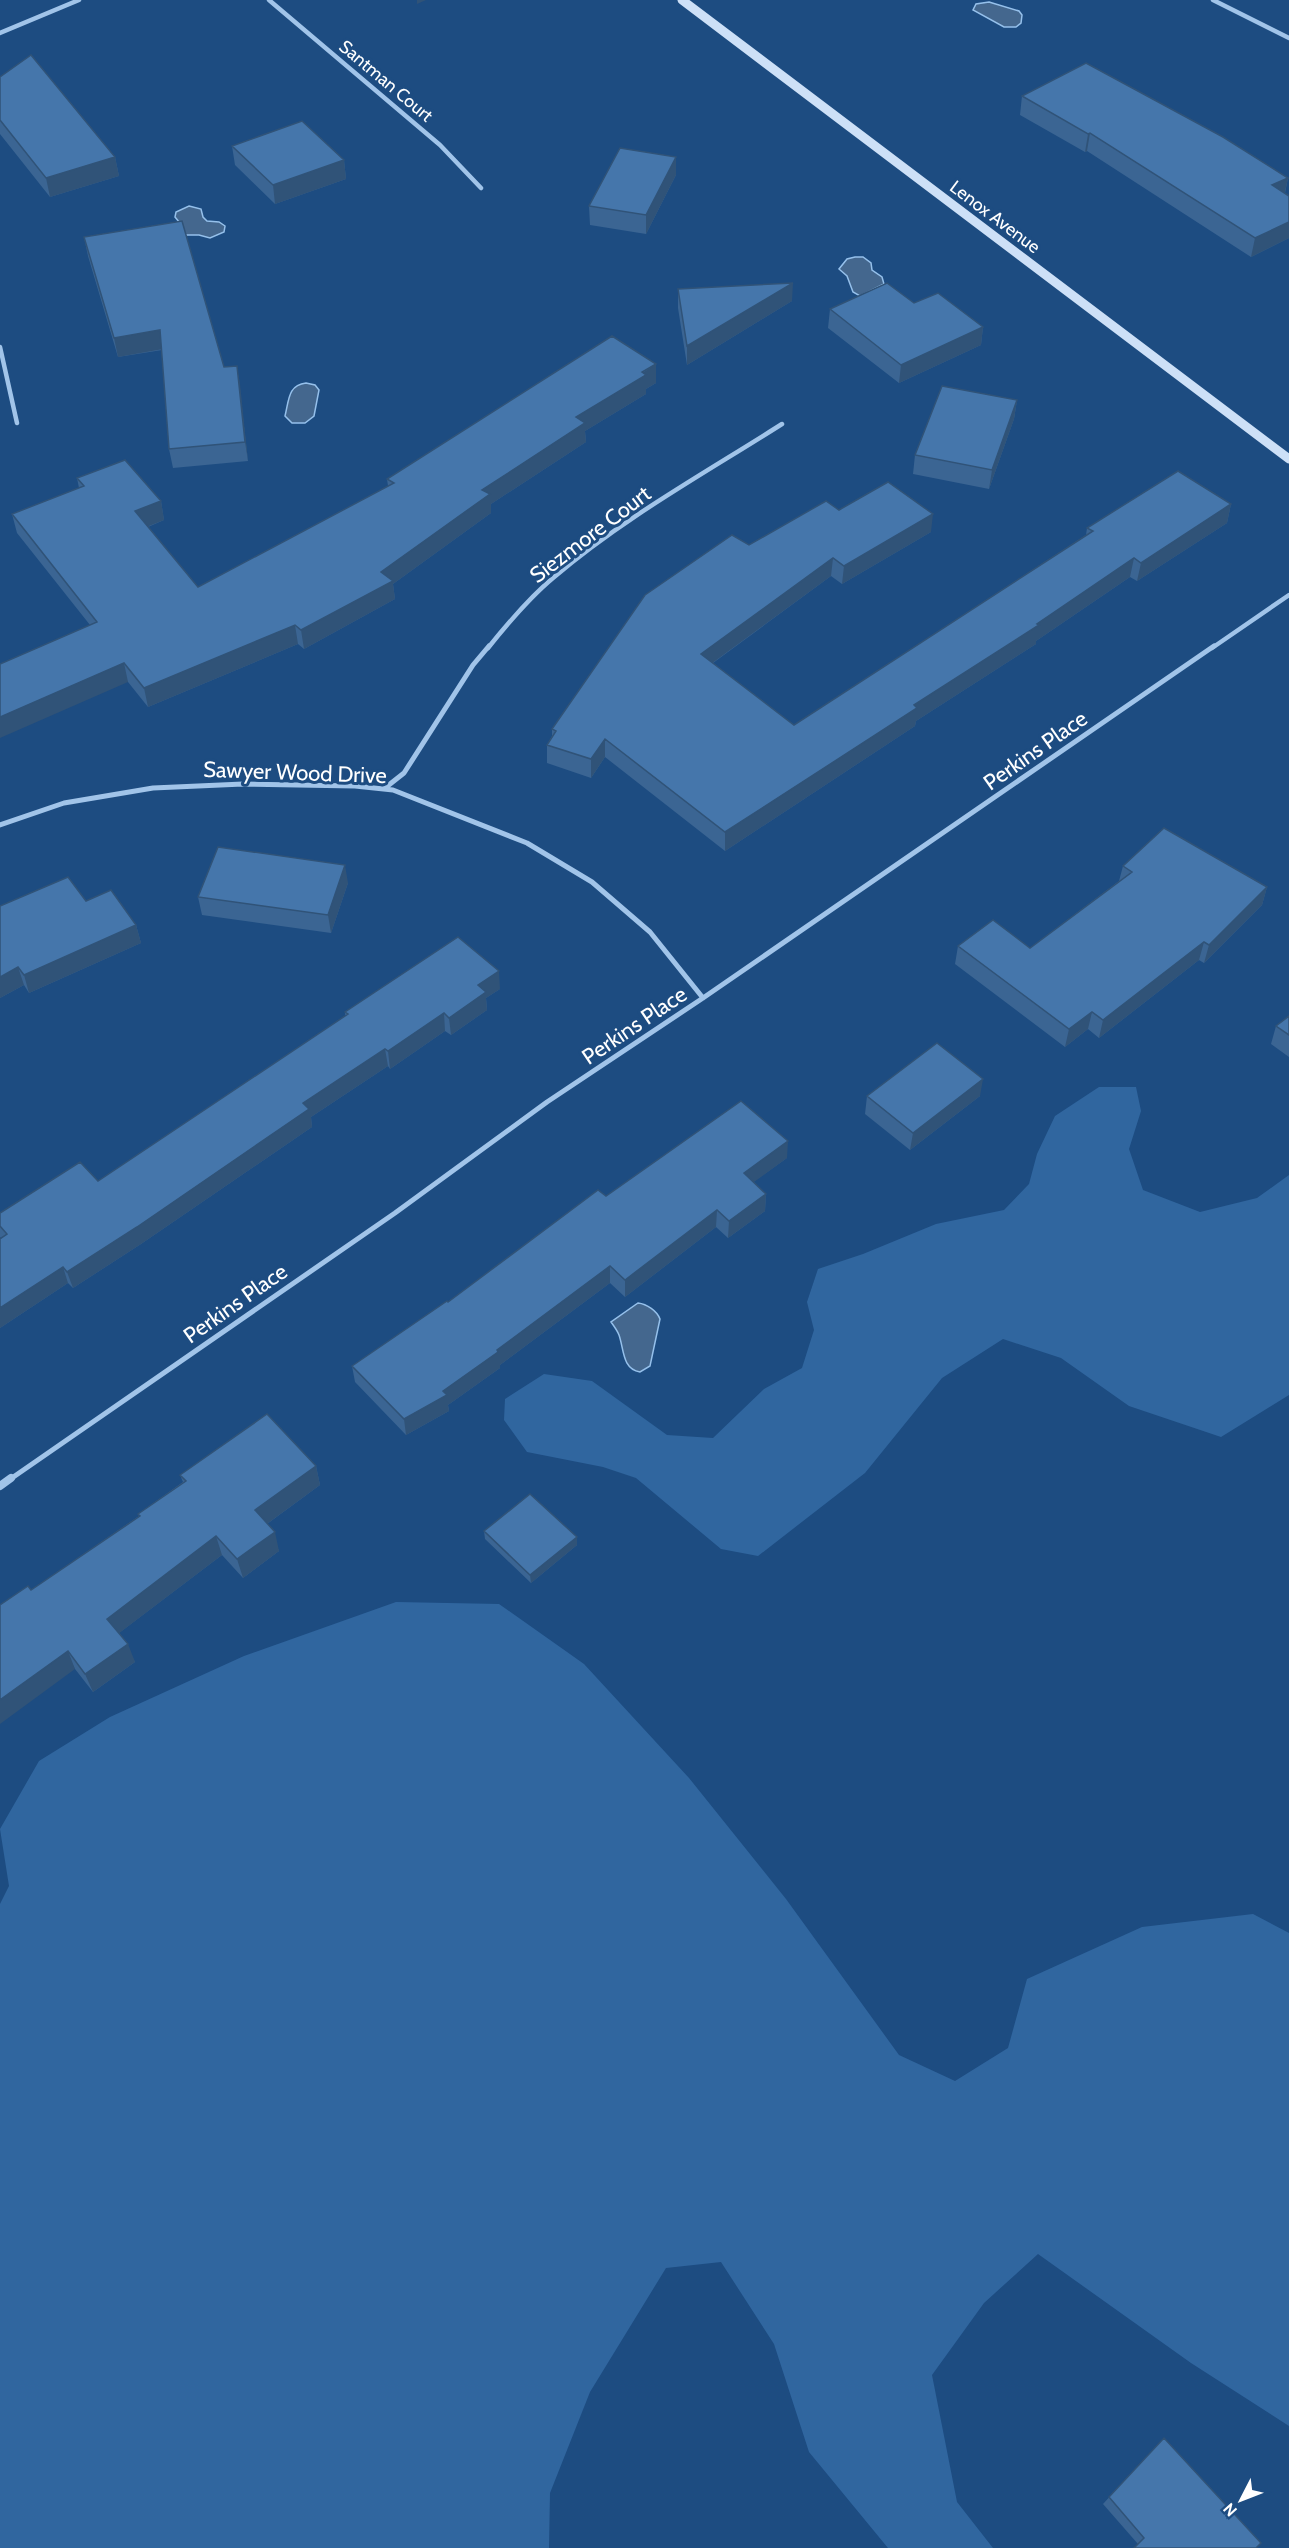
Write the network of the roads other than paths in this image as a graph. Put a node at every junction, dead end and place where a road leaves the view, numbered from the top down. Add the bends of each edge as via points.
1 (79, 0) edge
2 (269, 0) edge
3 (682, 0) edge
4 (1213, 0) edge
5 (0, 33) edge
6 (1289, 38) edge
7 (481, 188) dead end
8 (0, 347) edge
9 (17, 423) dead end
10 (782, 424) dead end
11 (1289, 459) edge
12 (1289, 596) edge
13 (385, 788) junction
14 (0, 825) edge
15 (703, 998) junction
16 (0, 1486) edge

1 - 5 street
2 - 7 street, Santman Court via 440,145
3 - 11 street, Lenox Avenue
4 - 6 street
8 - 9 street
10 - 13 street, Siezmore Court via 618,528 552,578 472,665 404,773
12 - 15 street, Perkins Place
13 - 14 street, Sawyer Wood Drive via 210,783 137,789 64,803
13 - 15 street, Sawyer Wood Drive via 473,820 578,871 648,928
15 - 16 street, Perkins Place via 547,1102 395,1213

